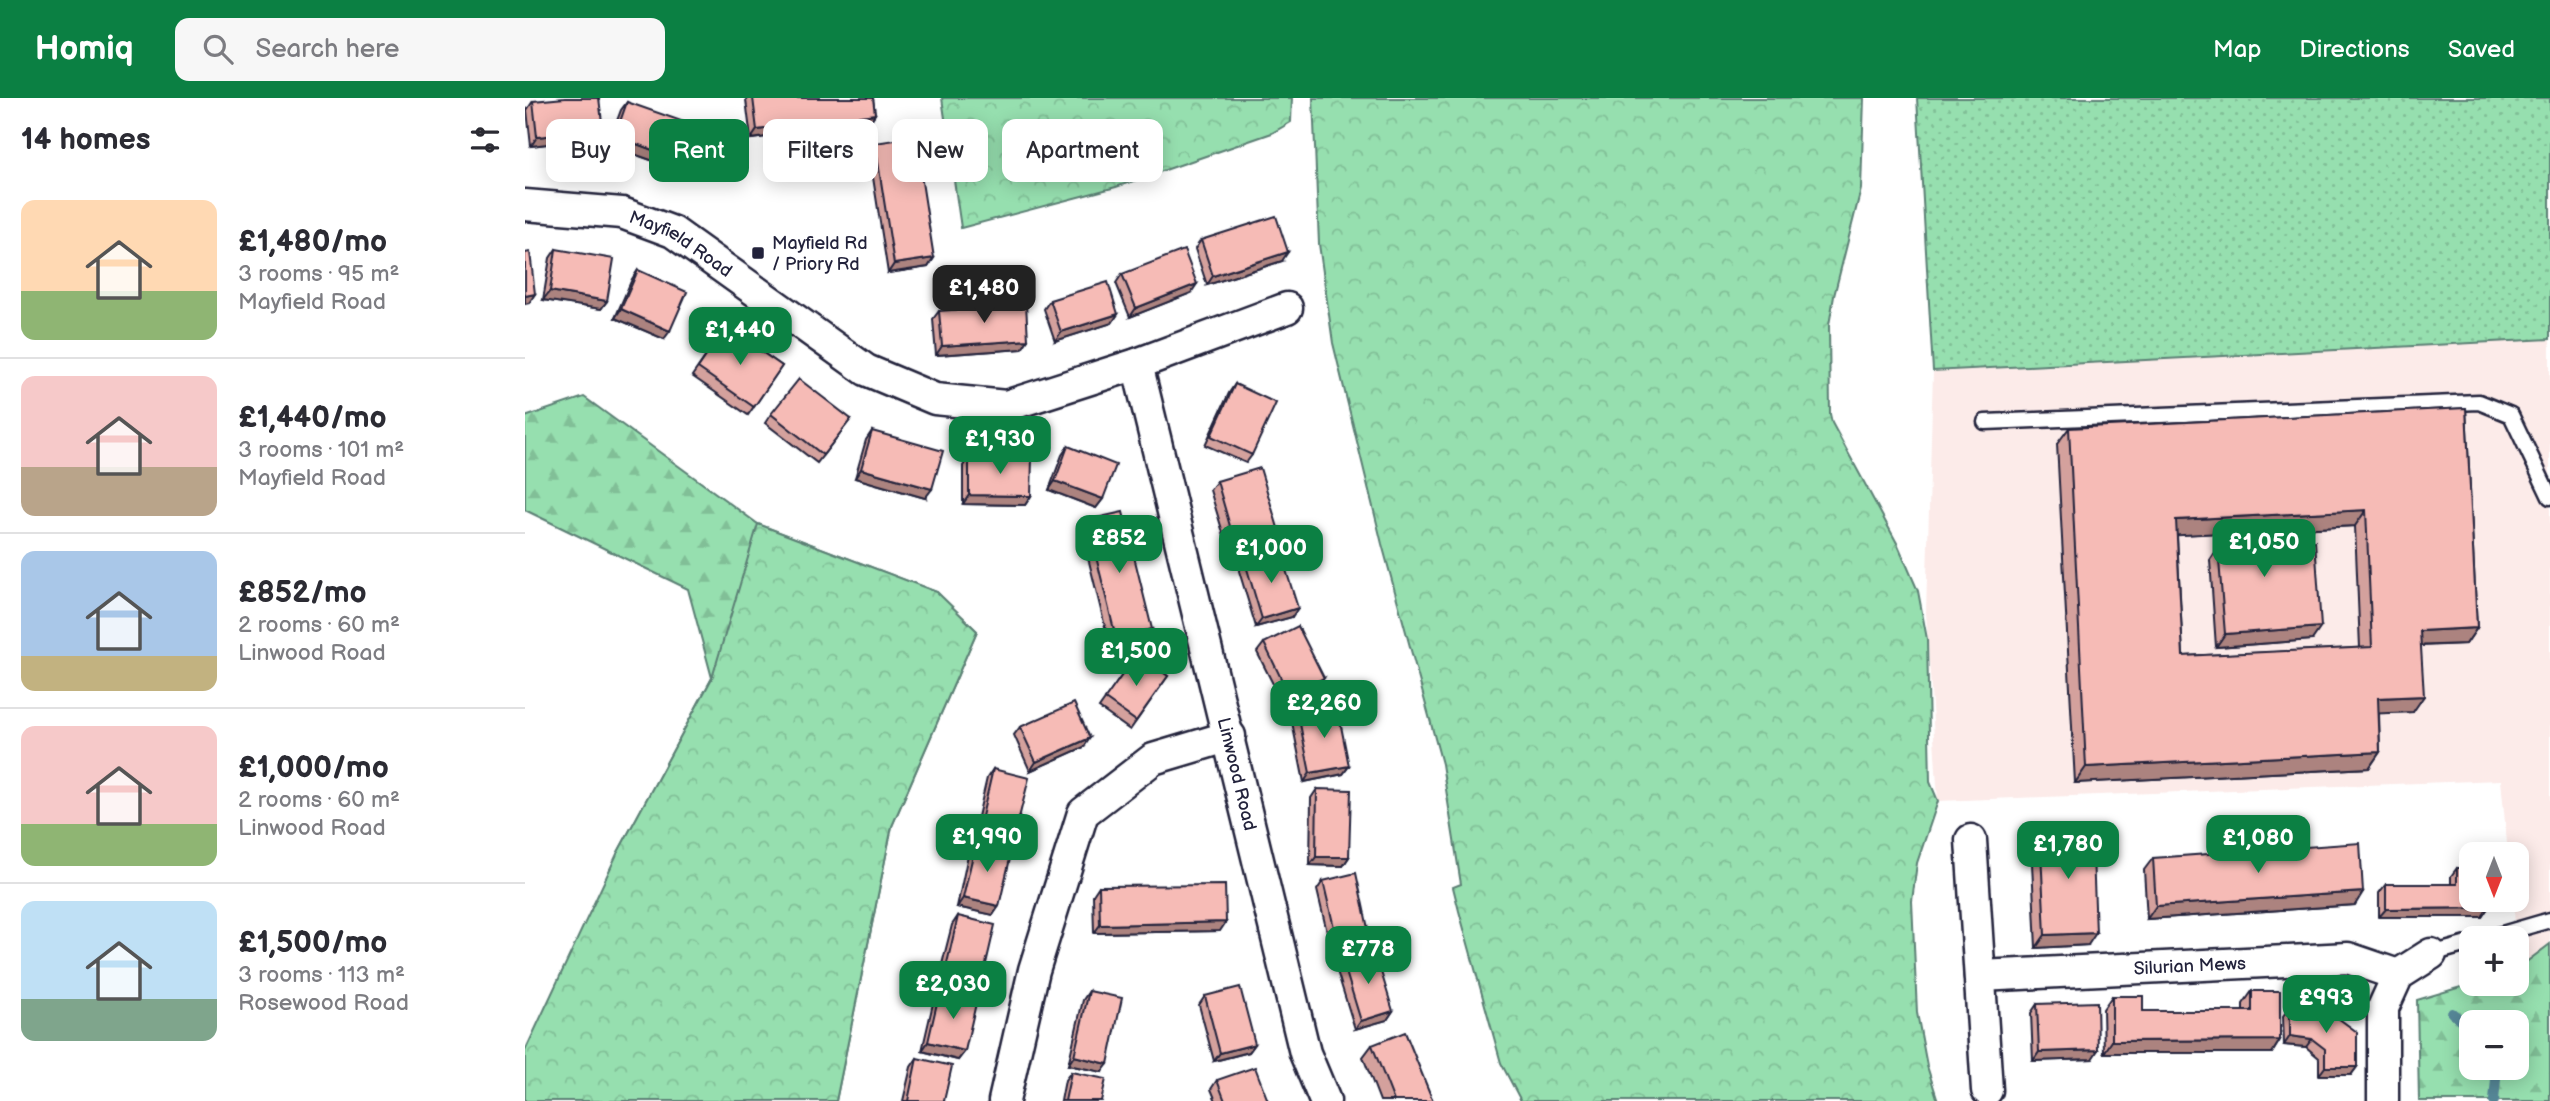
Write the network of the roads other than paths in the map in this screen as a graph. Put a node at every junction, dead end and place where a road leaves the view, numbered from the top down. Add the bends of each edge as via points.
1 (525, 205) edge
2 (1287, 308) dead end
3 (1137, 364) junction
4 (1985, 422) dead end
5 (2550, 497) edge
6 (1230, 736) junction
7 (1971, 840) dead end
8 (2550, 920) edge
9 (2529, 926) edge
10 (2459, 946) edge
11 (2431, 954) joint
12 (2398, 975) junction
13 (1980, 976) junction
14 (1987, 1090) dead end
15 (1004, 1101) edge
16 (1325, 1101) edge
17 (2383, 1101) edge

1 - 3 street, Mayfield Road via 622,213 673,232 866,370 935,399 1006,406
2 - 3 street, Mayfield Road
3 - 6 street, Linwood Road
4 - 5 lane via 2479,402 2511,415
6 - 15 street via 1153,759 1083,813 1034,970
6 - 16 street, Linwood Road via 1305,1054
7 - 13 street
8 - 9 lane
10 - 11 lane
11 - 12 street
12 - 13 street, Silurian Mews via 2348,958
12 - 17 street via 2383,1008
13 - 14 street

